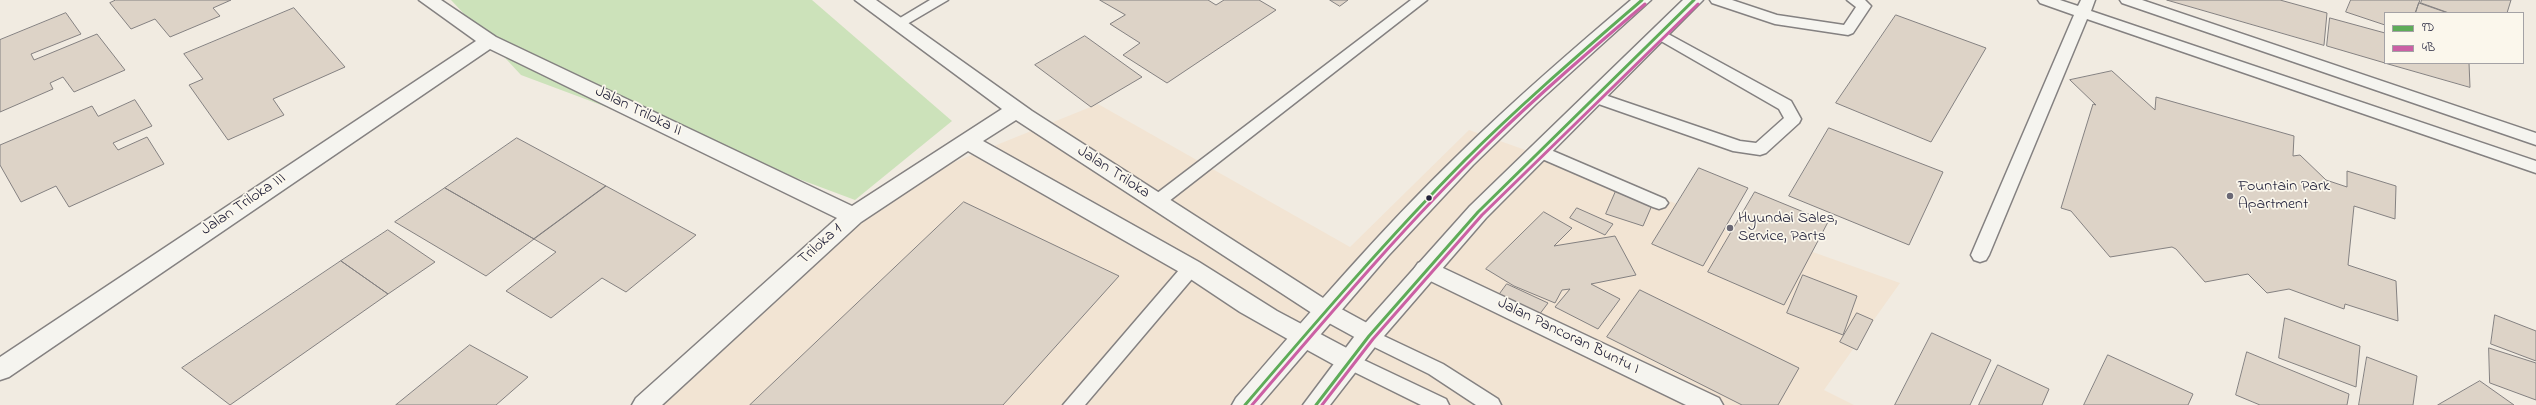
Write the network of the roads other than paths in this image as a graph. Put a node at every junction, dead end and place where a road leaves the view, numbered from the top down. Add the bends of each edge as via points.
1 (428, 0) edge
2 (864, 0) edge
3 (941, 0) edge
4 (1420, 0) edge
5 (1642, 0) edge
6 (1694, 0) edge
7 (1717, 0) edge
8 (1854, 0) edge
9 (2045, 0) edge
10 (2127, 0) edge
11 (2085, 6) edge
12 (898, 24) junction
13 (1659, 34) junction
14 (489, 41) junction
15 (1596, 96) junction
16 (1017, 109) junction
17 (2536, 139) edge
18 (968, 140) junction
19 (1539, 151) junction
20 (2536, 167) edge
21 (1158, 201) junction
22 (1659, 203) dead end
23 (853, 216) junction
24 (1980, 255) dead end
25 (1191, 268) junction
26 (1426, 269) junction
27 (1326, 311) junction
28 (1369, 336) junction
29 (1303, 337) junction
30 (1349, 361) junction
31 (0, 370) edge
32 (645, 405) edge
33 (1073, 405) edge
34 (1245, 405) edge
35 (1316, 405) edge
36 (1439, 405) edge
37 (1491, 405) edge
38 (1710, 405) edge

1 - 14 street, Jalan Triloka II
2 - 12 street, Jalan Triloka
3 - 12 lane
4 - 21 lane
5 - 27 street via 1526,102 1465,160
6 - 13 street
7 - 8 lane via 1775,19 1848,30 1864,6
9 - 11 lane
10 - 17 lane
11 - 20 lane
11 - 24 lane
12 - 16 street, Jalan Triloka
13 - 15 street
13 - 15 lane via 1785,105 1793,118 1760,149 1739,147
14 - 23 street, Jalan Triloka II
14 - 31 street, Jalan Triloka III
15 - 19 street
16 - 18 street, Triloka 1
16 - 21 street, Jalan Triloka
18 - 23 street, Triloka 1
18 - 25 street
19 - 22 lane
19 - 26 street
21 - 27 street, Jalan Triloka
23 - 32 street, Triloka 1
25 - 29 street via 1218,287
25 - 33 lane
26 - 28 street
26 - 38 street, Jalan Pancoran Buntu I
27 - 28 street, Jalan Triloka
27 - 29 street
28 - 30 street
28 - 37 lane via 1436,369
29 - 30 street
29 - 34 street
30 - 35 street
30 - 36 lane

